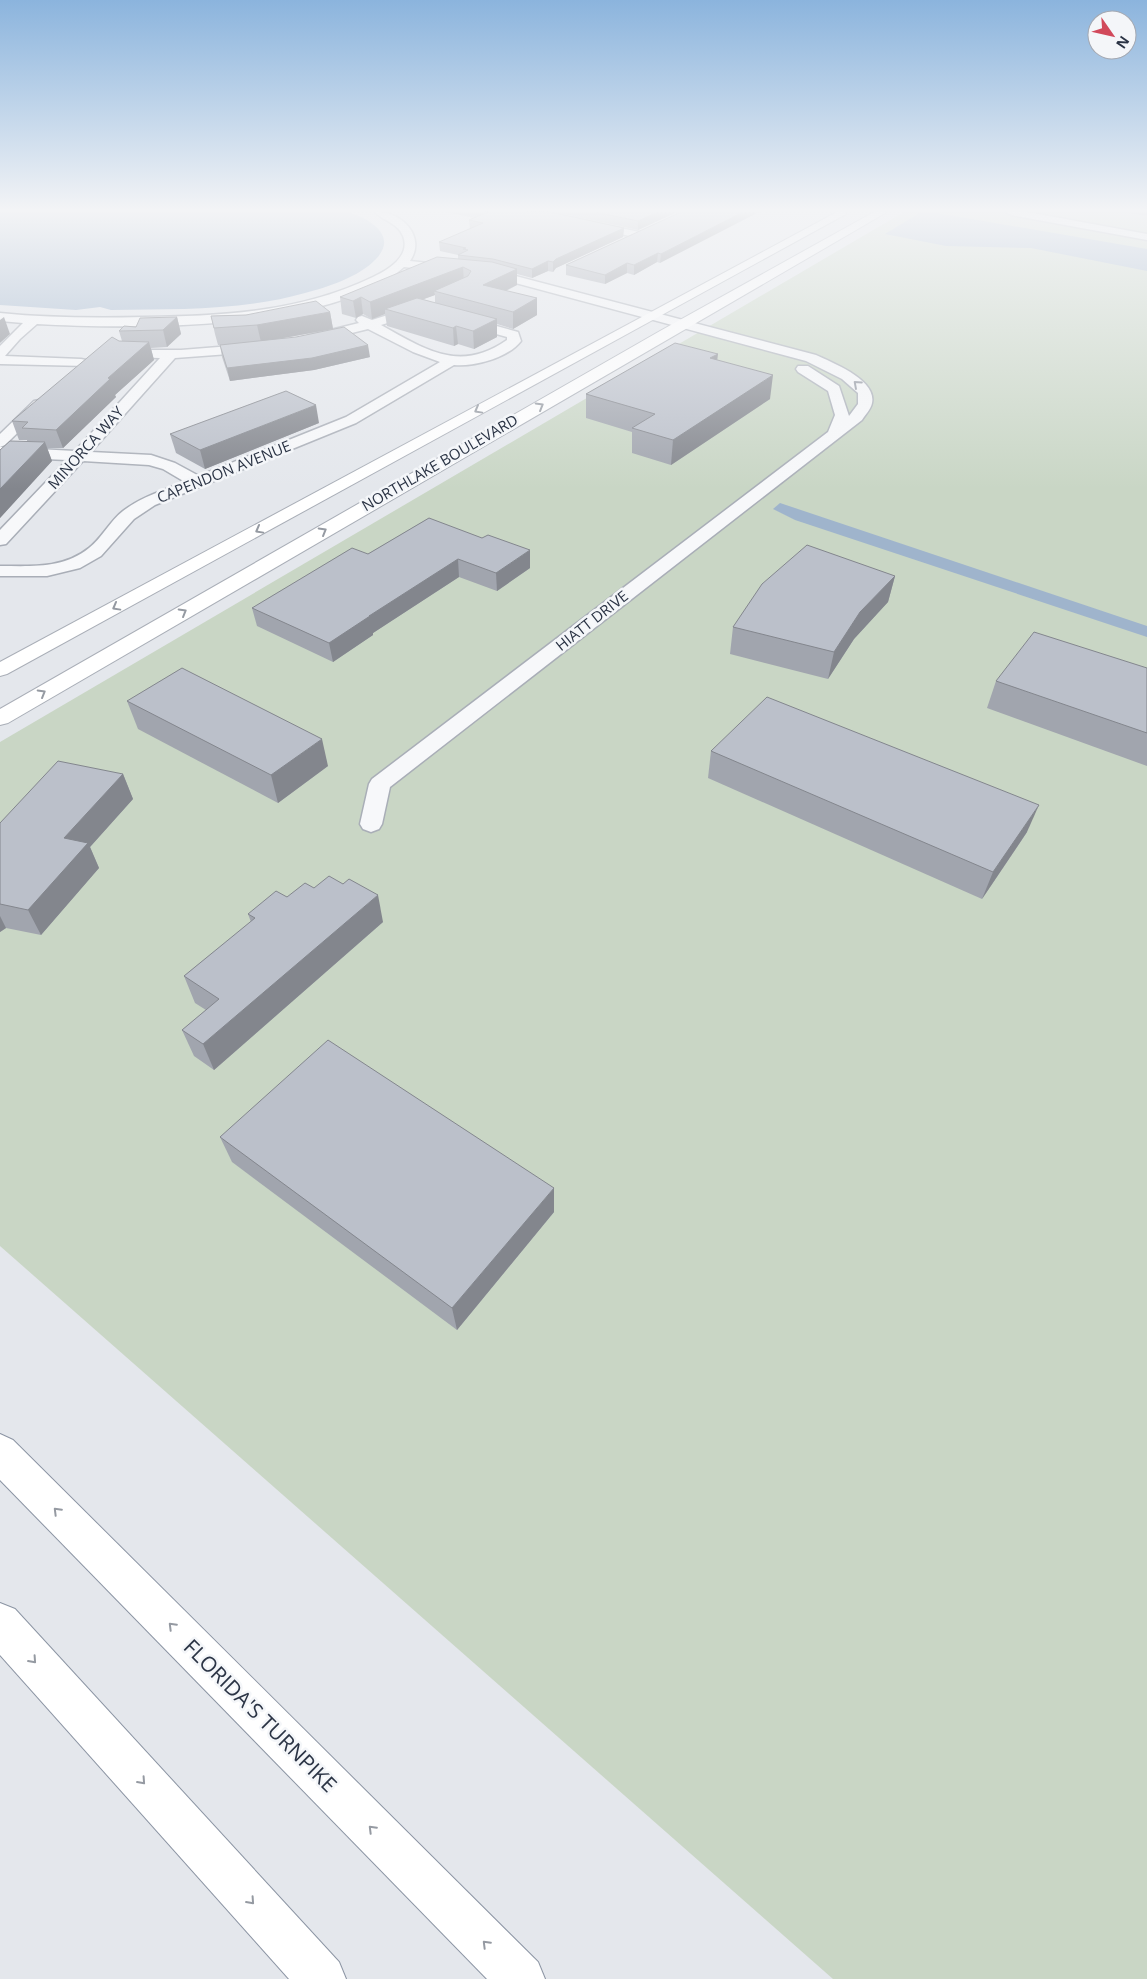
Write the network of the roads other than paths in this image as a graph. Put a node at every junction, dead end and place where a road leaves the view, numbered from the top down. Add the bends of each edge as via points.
1 (305, 304) edge
2 (335, 304) edge
3 (611, 304) edge
4 (672, 304) edge
5 (717, 304) edge
6 (426, 309) edge
7 (652, 315) junction
8 (447, 316) edge
9 (0, 317) edge
10 (36, 320) junction
11 (614, 320) dead end
12 (133, 321) junction
13 (684, 323) junction
14 (371, 324) junction
15 (633, 325) junction
16 (665, 334) junction
17 (121, 335) dead end
18 (299, 341) edge
19 (268, 346) edge
20 (125, 353) edge
21 (0, 354) edge
22 (171, 354) junction
23 (94, 355) edge
24 (0, 360) edge
25 (452, 360) junction
26 (82, 363) junction
27 (68, 375) edge
28 (46, 397) edge
29 (835, 433) junction
30 (0, 442) edge
31 (0, 452) edge
32 (79, 456) junction
33 (198, 482) junction
34 (0, 540) edge
35 (0, 571) edge
36 (0, 670) edge
37 (0, 718) edge
38 (371, 824) dead end
39 (0, 1453) edge
40 (0, 1624) edge
41 (322, 1979) edge
42 (521, 1979) edge

1 - 12 street via 245,316
2 - 14 street
3 - 7 street, HIATT DRIVE
4 - 7 main road, NORTHLAKE BOULEVARD
5 - 13 main road, NORTHLAKE BOULEVARD
6 - 14 street
7 - 13 street, HIATT DRIVE
7 - 15 main road, NORTHLAKE BOULEVARD
8 - 25 street via 513,335 514,340 508,346 476,360
9 - 10 street
10 - 12 street
10 - 21 street via 15,336
11 - 15 street
12 - 17 street
13 - 16 main road, NORTHLAKE BOULEVARD
29 -> 13 street, HIATT DRIVE via 857,417 865,404 865,392 842,372 811,358
14 - 18 street
14 - 25 street via 398,341
15 - 16 street
15 -> 36 main road, NORTHLAKE BOULEVARD
16 - 29 street via 801,368 834,389 842,416
37 -> 16 main road, NORTHLAKE BOULEVARD
19 - 22 street
20 - 22 street
22 - 32 street, MINORCA WAY
23 - 26 street
24 - 26 street
25 - 33 street, CAPENDON AVENUE via 351,420
26 - 27 street
28 - 30 street
29 - 38 street, HIATT DRIVE via 380,784
31 - 32 street
32 - 33 street via 151,460
32 - 34 street, MINORCA WAY
33 - 35 street, CAPENDON AVENUE via 137,509 95,552 74,564 47,571
42 -> 39 main road, FLORIDA'S TURNPIKE
40 -> 41 main road

